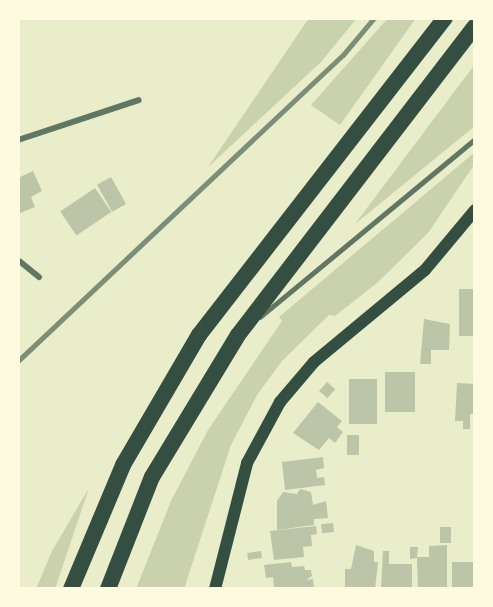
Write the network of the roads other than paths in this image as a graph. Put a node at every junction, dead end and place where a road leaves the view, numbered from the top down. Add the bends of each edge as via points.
1 (445, 18) edge
2 (475, 26) edge
3 (139, 100) dead end
4 (475, 139) edge
5 (18, 140) edge
6 (475, 210) edge
7 (18, 260) edge
8 (39, 277) dead end
9 (238, 335) junction
10 (71, 589) edge
11 (108, 589) edge
12 (214, 589) edge

1 - 10 highway via 182,362 123,465
2 - 9 highway
3 - 5 street
4 - 9 lane
6 - 12 main road via 425,270 314,362 280,402 247,462
7 - 8 street
9 - 11 highway via 152,477

